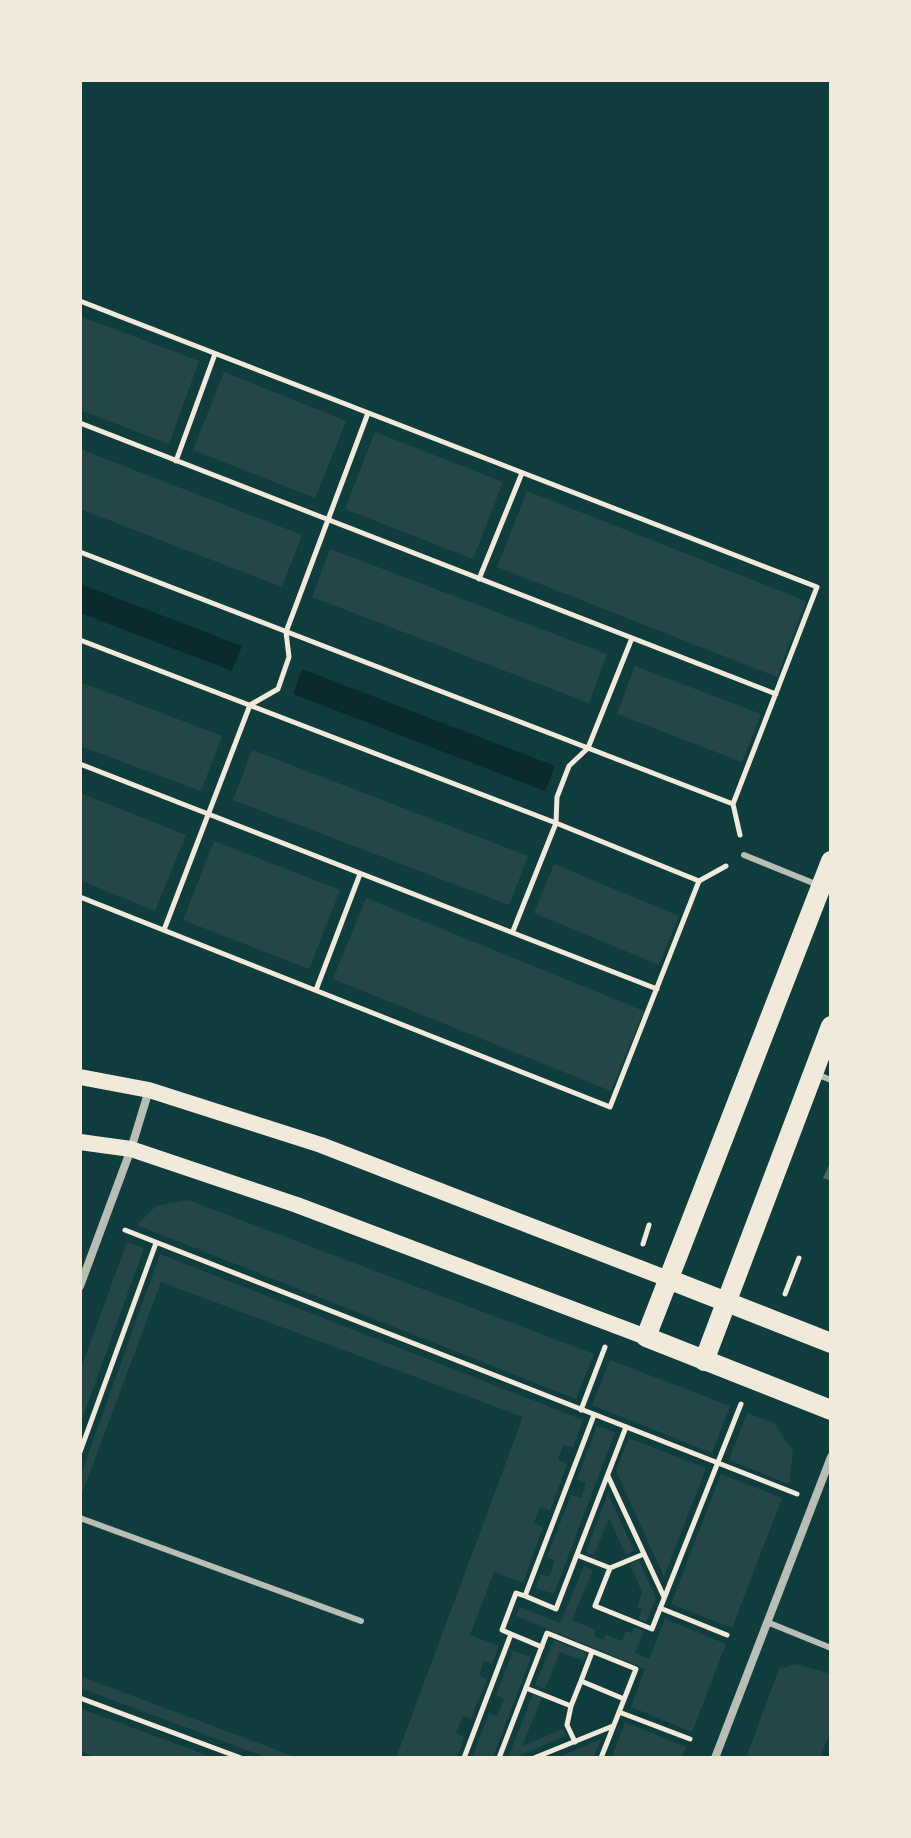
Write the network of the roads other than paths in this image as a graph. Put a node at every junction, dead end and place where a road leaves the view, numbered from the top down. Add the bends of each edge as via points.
1 (744, 855) road end
2 (831, 861) edge
3 (821, 886) junction
4 (831, 1026) edge
5 (822, 1076) edge
6 (80, 1077) edge
7 (149, 1090) junction
8 (80, 1142) edge
9 (131, 1149) junction
10 (668, 1279) junction
11 (80, 1286) edge
12 (726, 1302) junction
13 (646, 1337) junction
14 (831, 1343) edge
15 (704, 1361) junction
16 (831, 1410) edge
17 (831, 1457) edge
18 (80, 1518) edge
19 (361, 1621) dead end
20 (767, 1622) junction
21 (831, 1648) edge
22 (715, 1758) edge

1 - 3 lane
2 - 3 main road
3 - 10 main road
4 - 5 main road
5 - 12 main road
6 - 7 main road
7 - 9 street
7 - 10 main road via 321,1145
8 - 9 main road
9 - 11 street
9 - 13 main road via 297,1205
10 - 12 main road
10 - 13 main road
12 - 14 main road
12 - 15 main road
13 - 15 main road
15 - 16 main road
17 - 20 street
18 - 19 lane
20 - 21 lane
20 - 22 street

